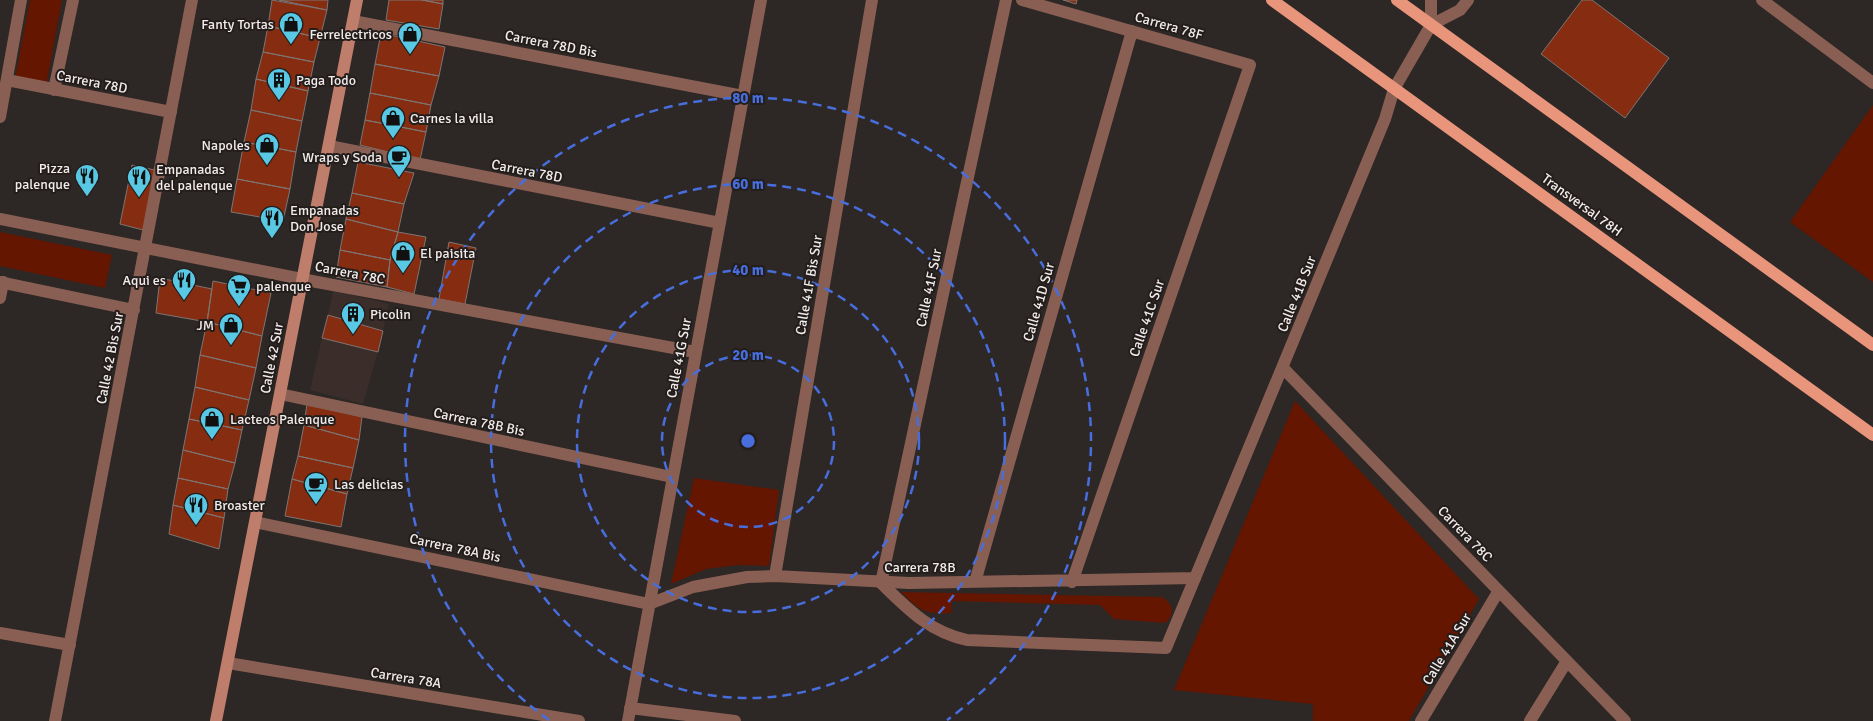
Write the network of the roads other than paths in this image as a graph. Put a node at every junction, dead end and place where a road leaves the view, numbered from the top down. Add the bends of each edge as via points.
1 (21, 0) edge
2 (73, 0) edge
3 (192, 0) edge
4 (357, 0) edge
5 (761, 0) edge
6 (872, 0) edge
7 (1006, 0) edge
8 (1022, 0) edge
9 (1272, 0) edge
10 (1396, 0) edge
11 (1431, 0) edge
12 (1468, 0) edge
13 (1762, 0) edge
14 (353, 21) junction
15 (1431, 25) junction
16 (1132, 31) junction
17 (1250, 65) joint
18 (7, 80) junction
19 (1873, 83) edge
20 (1394, 88) junction
21 (54, 90) junction
22 (743, 96) junction
23 (171, 112) junction
24 (0, 117) edge
25 (329, 146) junction
26 (0, 219) edge
27 (720, 223) junction
28 (146, 247) junction
29 (303, 279) junction
30 (1, 282) edge
31 (0, 298) edge
32 (134, 310) junction
33 (1873, 345) edge
34 (695, 352) junction
35 (1283, 368) junction
36 (280, 394) junction
37 (1873, 435) edge
38 (672, 478) junction
39 (256, 522) junction
40 (775, 576) junction
41 (1195, 578) junction
42 (881, 582) junction
43 (975, 582) junction
44 (1072, 582) junction
45 (1498, 592) junction
46 (649, 604) junction
47 (0, 634) edge
48 (70, 645) junction
49 (1567, 661) junction
50 (228, 663) junction
51 (630, 708) junction
52 (55, 721) edge
53 (216, 721) edge
54 (579, 721) edge
55 (628, 721) edge
56 (735, 721) edge
57 (1421, 721) edge
58 (1530, 721) edge
59 (1625, 721) edge

1 - 18 street
2 - 21 street
3 - 23 street, Calle 42 Bis Sur
4 - 14 street, Calle 42 Sur
5 - 22 street, Calle 41G Sur
6 - 40 street, Calle 41F Bis Sur
7 - 42 street, Calle 41F Sur
8 - 16 street, Carrera 78F
9 - 20 main road, Transversal 78H
10 - 15 main road
11 - 15 street
12 - 15 street via 1460,10
13 - 19 street
14 - 22 street, Carrera 78D Bis
14 - 25 street, Calle 42 Sur
15 - 20 street, Calle 41B Sur
15 - 33 main road
16 - 17 street, Carrera 78F
16 - 43 street, Calle 41D Sur
17 - 44 street, Calle 41C Sur
18 - 21 street, Carrera 78D
18 - 24 street
20 - 35 street, Calle 41B Sur via 1385,119
20 - 37 main road, Transversal 78H
21 - 23 street, Carrera 78D
22 - 27 street, Calle 41G Sur
23 - 28 street, Calle 42 Bis Sur
25 - 27 street, Carrera 78D
25 - 29 street, Calle 42 Sur
26 - 28 street, Carrera 78C
27 - 34 street, Calle 41G Sur
28 - 29 street, Carrera 78C
28 - 32 street, Calle 42 Bis Sur
29 - 34 street, Carrera 78C
29 - 36 street, Calle 42 Sur
30 - 31 street
30 - 32 street
32 - 48 street, Calle 42 Bis Sur
34 - 38 street, Calle 41G Sur
35 - 41 street, Calle 41B Sur
35 - 45 street, Carrera 78C
36 - 38 street, Carrera 78B Bis
36 - 39 street, Calle 42 Sur
38 - 46 street, Calle 41G Sur
39 - 46 street, Carrera 78A Bis
39 - 50 street, Calle 42 Sur
40 - 42 street, Carrera 78B
40 - 46 street, Carrera 78B via 720,580
41 - 42 street, Calle 41B Sur via 1166,648 967,640 947,636 928,625
41 - 44 street, Carrera 78B
42 - 43 street, Carrera 78B
43 - 44 street, Carrera 78B
45 - 49 street, Carrera 78C
45 - 57 street, Calle 41A Sur
46 - 51 street, Calle 41G Sur
47 - 48 street
48 - 52 street, Calle 42 Bis Sur
49 - 58 street
49 - 59 street, Carrera 78C
50 - 53 street, Calle 42 Sur
50 - 54 street, Carrera 78A
51 - 55 street, Calle 41G Sur
51 - 56 street

